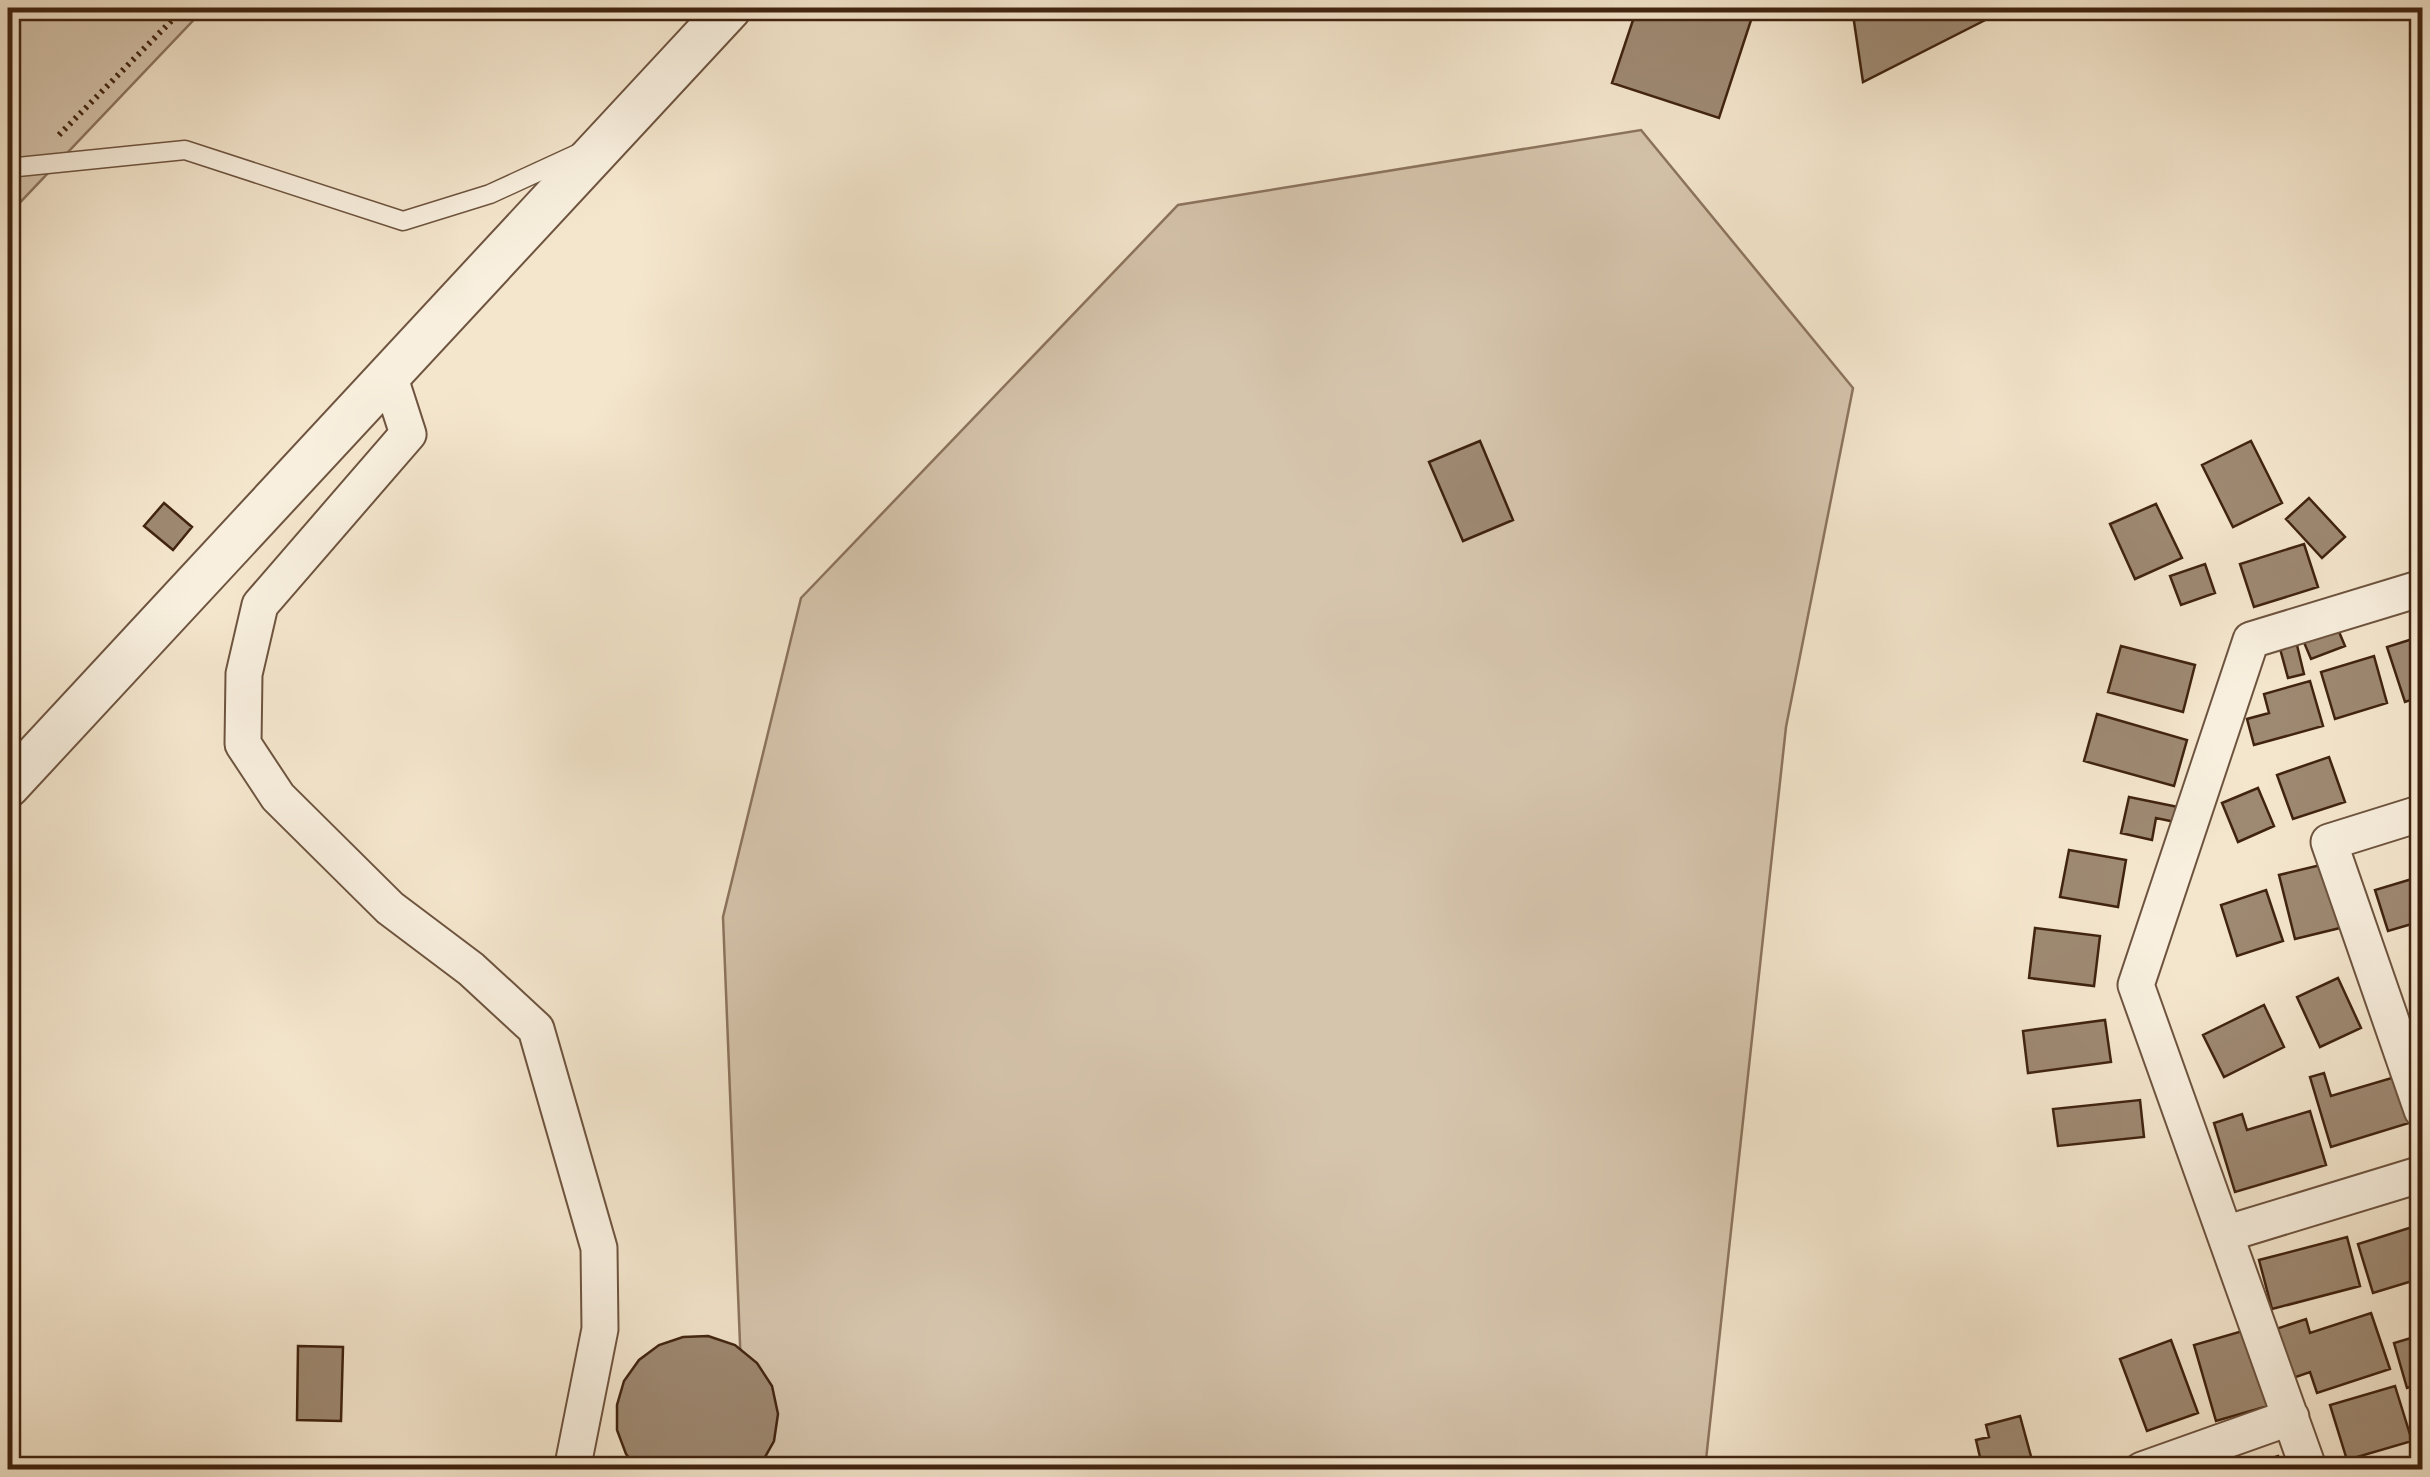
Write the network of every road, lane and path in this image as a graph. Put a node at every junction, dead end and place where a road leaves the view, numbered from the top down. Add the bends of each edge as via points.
1 (184, 8) edge
2 (730, 8) edge
3 (609, 139) junction
4 (48, 164) junction
5 (8, 168) edge
6 (389, 375) junction
7 (2422, 588) edge
8 (8, 786) edge
9 (2422, 813) edge
10 (2408, 1025) edge
11 (2422, 1110) edge
12 (2422, 1174) edge
13 (2225, 1234) junction
14 (2291, 1417) junction
15 (572, 1470) edge
16 (2142, 1470) edge
17 (2308, 1470) edge

1 - 4 path via 60,132
2 - 3 street
3 - 4 lane via 490,194 403,222 185,150
3 - 6 street
4 - 5 lane
6 - 8 street
6 - 15 street via 408,434 260,605 244,674 243,744 278,798 390,908 471,969 536,1030 599,1248 600,1329
7 - 13 street via 2250,640 2136,985
9 - 10 street via 2329,842
10 - 11 street
12 - 13 street
13 - 14 street
14 - 16 street
14 - 17 street

